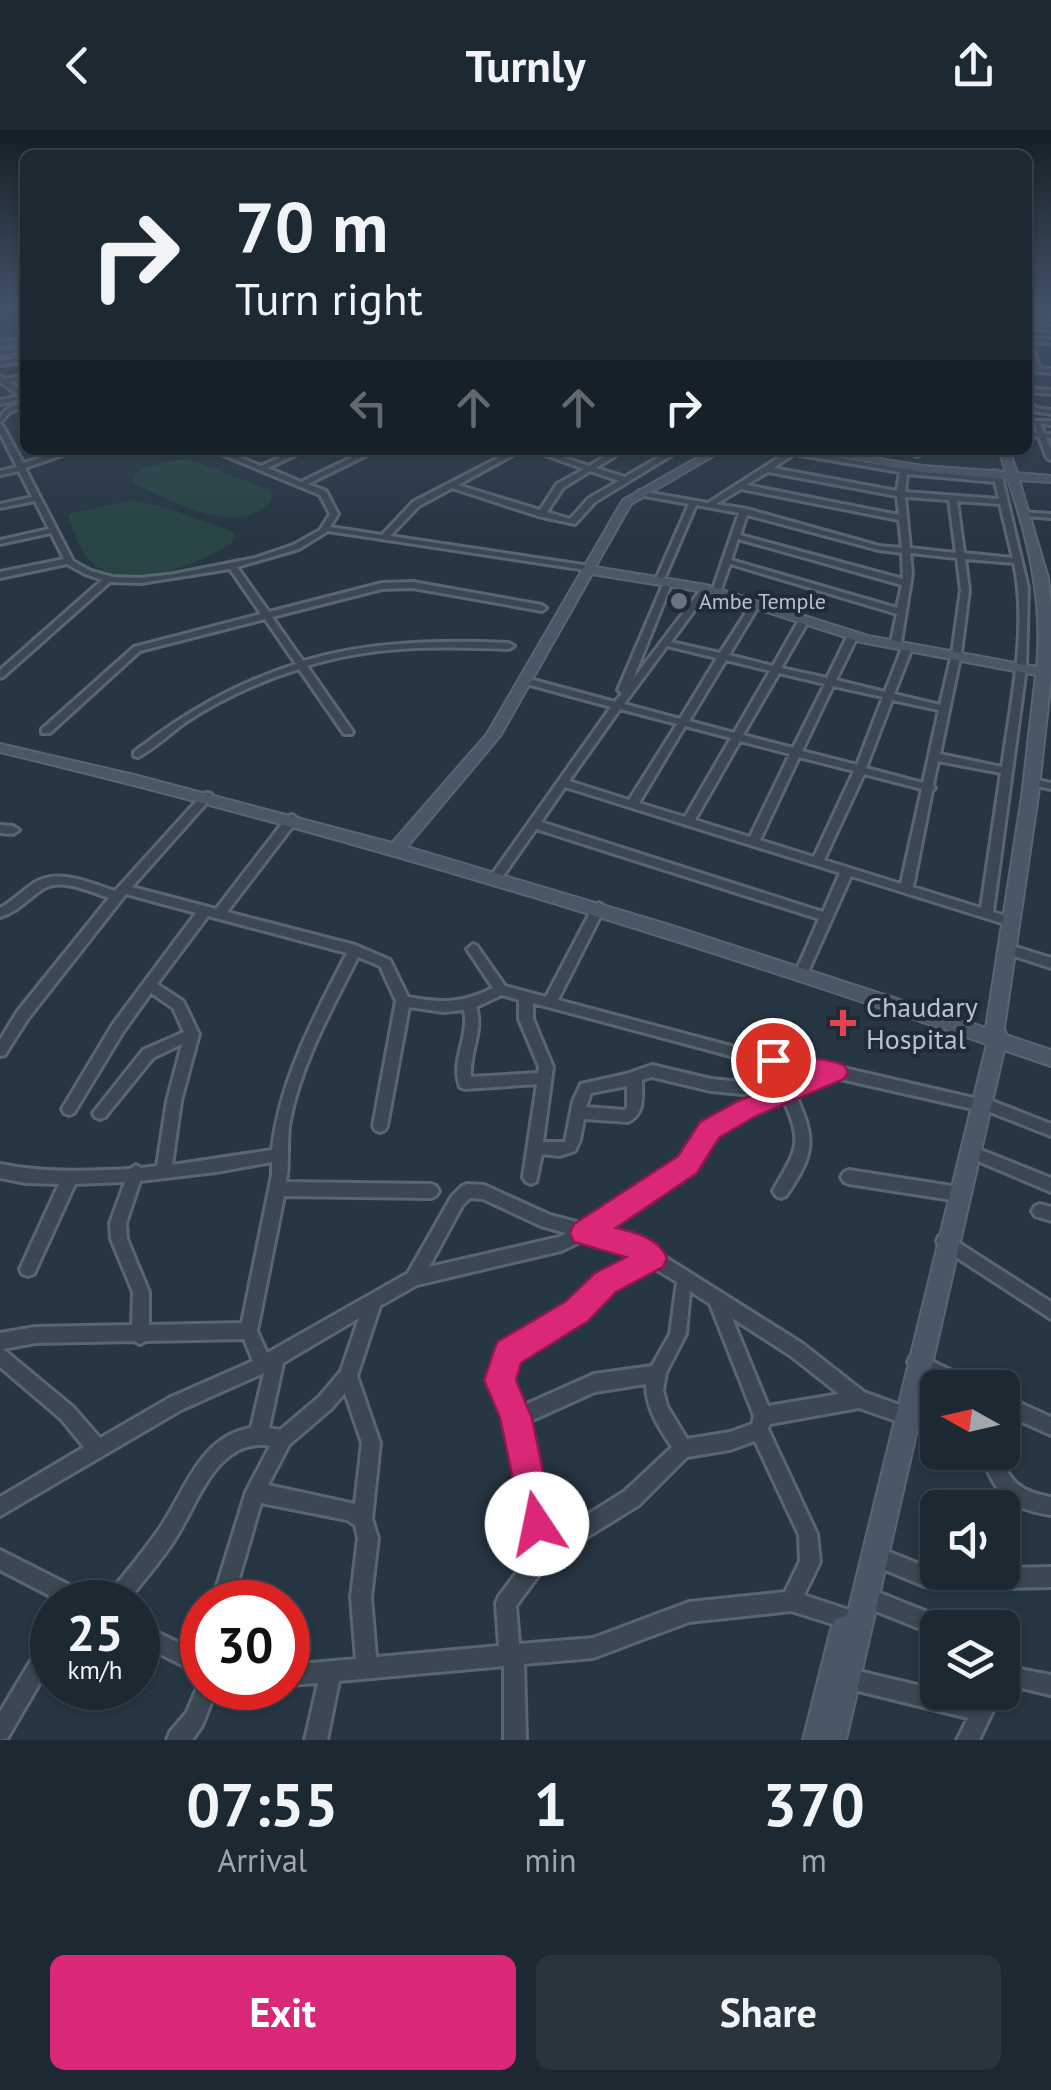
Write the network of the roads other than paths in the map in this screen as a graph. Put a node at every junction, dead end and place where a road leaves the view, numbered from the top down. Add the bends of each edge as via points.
1 (20, 403) edge
2 (0, 423) edge
3 (1051, 423) edge
4 (1046, 436) edge
5 (11, 447) junction
6 (0, 449) edge
7 (58, 455) edge
8 (237, 455) edge
9 (291, 455) edge
10 (363, 455) edge
11 (509, 455) edge
12 (550, 455) edge
13 (611, 455) edge
14 (667, 455) edge
15 (709, 455) edge
16 (788, 455) edge
17 (813, 455) edge
18 (833, 455) edge
19 (855, 455) edge
20 (1004, 455) edge
21 (1051, 458) edge
22 (21, 467) junction
23 (262, 468) junction
24 (588, 468) junction
25 (766, 469) junction
26 (904, 469) junction
27 (0, 473) edge
28 (1003, 476) junction
29 (1051, 478) edge
30 (624, 480) junction
31 (302, 484) junction
32 (451, 486) junction
33 (739, 486) junction
34 (642, 493) junction
35 (901, 494) junction
36 (37, 498) junction
37 (953, 498) junction
38 (694, 502) junction
39 (1004, 502) junction
40 (710, 504) junction
41 (0, 506) edge
42 (744, 512) junction
43 (541, 514) junction
44 (1024, 514) junction
45 (1051, 516) edge
46 (903, 518) junction
47 (328, 529) junction
48 (54, 530) junction
49 (736, 536) junction
50 (383, 538) junction
51 (0, 542) edge
52 (906, 551) junction
53 (964, 556) junction
54 (69, 561) junction
55 (727, 561) junction
56 (1018, 561) junction
57 (231, 564) junction
58 (590, 569) junction
59 (0, 575) edge
60 (108, 579) junction
61 (664, 580) junction
62 (906, 582) junction
63 (712, 589) junction
64 (756, 605) junction
65 (542, 608) dead end
66 (901, 612) junction
67 (267, 615) junction
68 (804, 620) junction
69 (853, 635) junction
70 (664, 643) junction
71 (902, 645) junction
72 (510, 646) dead end
73 (956, 654) junction
74 (723, 656) junction
75 (300, 664) junction
76 (1021, 666) junction
77 (776, 670) junction
78 (1047, 671) edge
79 (0, 675) edge
80 (526, 682) junction
81 (830, 683) junction
82 (888, 698) junction
83 (616, 707) junction
84 (945, 709) junction
85 (682, 722) junction
86 (46, 731) dead end
87 (348, 732) dead end
88 (736, 738) junction
89 (0, 748) edge
90 (796, 753) junction
91 (138, 754) dead end
92 (936, 756) junction
93 (860, 770) junction
94 (1007, 771) junction
95 (563, 782) junction
96 (1033, 782) junction
97 (1051, 786) edge
98 (930, 788) junction
99 (207, 796) junction
100 (633, 802) junction
101 (292, 819) junction
102 (688, 822) junction
103 (534, 824) junction
104 (753, 842) junction
105 (397, 848) junction
106 (818, 862) junction
107 (847, 871) junction
108 (498, 876) junction
109 (906, 890) junction
110 (120, 892) junction
111 (600, 907) junction
112 (0, 912) edge
113 (212, 912) junction
114 (986, 915) junction
115 (826, 917) junction
116 (1011, 922) junction
117 (1006, 948) junction
118 (473, 949) dead end
119 (355, 950) junction
120 (1051, 964) edge
121 (801, 974) junction
122 (150, 986) junction
123 (500, 990) junction
124 (526, 996) junction
125 (403, 1000) junction
126 (550, 1003) junction
127 (470, 1007) junction
128 (192, 1034) junction
129 (994, 1035) junction
130 (0, 1051) edge
131 (1051, 1058) edge
132 (835, 1072) junction
133 (545, 1078) junction
134 (635, 1078) junction
135 (787, 1092) junction
136 (978, 1103) junction
137 (70, 1109) dead end
138 (100, 1113) dead end
139 (579, 1113) junction
140 (380, 1126) dead end
141 (1051, 1130) edge
142 (536, 1147) junction
143 (971, 1152) junction
144 (277, 1155) junction
145 (0, 1170) edge
146 (164, 1170) junction
147 (136, 1172) junction
148 (71, 1176) junction
149 (530, 1177) dead end
150 (848, 1177) dead end
151 (1051, 1185) edge
152 (278, 1189) junction
153 (431, 1191) dead end
154 (782, 1192) dead end
155 (952, 1193) junction
156 (584, 1233) junction
157 (945, 1241) junction
158 (653, 1258) junction
159 (28, 1269) dead end
160 (414, 1278) junction
161 (686, 1279) junction
162 (375, 1298) junction
163 (716, 1298) junction
164 (1051, 1311) edge
165 (249, 1332) junction
166 (140, 1336) junction
167 (0, 1341) edge
168 (0, 1356) edge
169 (269, 1361) junction
170 (916, 1361) junction
171 (934, 1370) edge
172 (656, 1374) junction
173 (348, 1376) junction
174 (859, 1399) junction
175 (1020, 1412) edge
176 (898, 1413) junction
177 (516, 1418) junction
178 (761, 1423) junction
179 (1051, 1426) edge
180 (258, 1432) junction
181 (283, 1438) junction
182 (684, 1448) junction
183 (98, 1450) junction
184 (997, 1470) edge
185 (255, 1492) junction
186 (1051, 1506) edge
187 (0, 1508) edge
188 (363, 1519) junction
189 (543, 1554) junction
190 (875, 1556) junction
191 (0, 1560) edge
192 (1051, 1577) edge
193 (38, 1580) edge
194 (131, 1580) edge
195 (229, 1580) edge
196 (865, 1598) junction
197 (791, 1602) junction
198 (848, 1619) junction
199 (920, 1619) edge
200 (512, 1656) junction
201 (367, 1668) junction
202 (331, 1672) junction
203 (310, 1674) edge
204 (846, 1678) junction
205 (1020, 1679) edge
206 (30, 1681) edge
207 (1051, 1685) edge
208 (920, 1691) edge
209 (199, 1710) edge
210 (983, 1710) edge
211 (0, 1732) edge
212 (178, 1740) edge
213 (316, 1740) edge
214 (515, 1740) edge
215 (818, 1740) edge
216 (831, 1740) edge
217 (968, 1740) edge

1 - 2 street
2 - 5 street
3 - 4 street via 1036,422
4 - 21 street
5 - 6 street
5 - 22 street
7 - 22 street
8 - 23 street
9 - 23 street
10 - 31 street
11 - 32 street
12 - 24 street
13 - 24 street
14 - 30 street
15 - 34 street
16 - 25 street
17 - 26 street
18 - 26 street
19 - 28 street
20 - 28 street
22 - 27 street
22 - 36 street
23 - 31 street
24 - 30 street
24 - 43 street via 552,492
25 - 33 street
25 - 35 street
26 - 28 street
26 - 35 street
28 - 29 street
28 - 39 street
28 - 44 street
30 - 43 street via 592,500 576,522
31 - 47 street via 334,506
32 - 43 street
32 - 50 street via 416,504
33 - 40 street
33 - 46 street
34 - 38 street
34 - 58 street via 618,515
35 - 37 street
35 - 46 street
36 - 41 street
36 - 48 street
37 - 39 street
37 - 53 street
38 - 40 street
38 - 61 street
39 - 56 street
40 - 42 street
42 - 49 street
42 - 52 street
44 - 45 street
44 - 78 street via 1044,596
46 - 52 street
47 - 50 street
47 - 57 street via 286,551
48 - 51 street
48 - 54 street
49 - 55 street
49 - 62 street
50 - 58 street
52 - 53 street
52 - 62 street
53 - 56 street
53 - 73 street
54 - 59 street
54 - 60 street
55 - 63 street
55 - 66 street
56 - 76 street via 1024,588
57 - 60 street via 150,581
57 - 67 street
58 - 61 street
58 - 80 street
60 - 79 street
61 - 63 street
61 - 83 street
62 - 66 street
63 - 64 street
63 - 70 street
63 - 71 street
64 - 68 street
64 - 74 street
65 - 67 street via 396,584
66 - 71 street
67 - 75 street
67 - 86 street via 131,652
68 - 69 street
68 - 77 street
69 - 71 street
69 - 81 street
70 - 74 street
70 - 83 street
71 - 73 street
71 - 82 street
72 - 75 street via 399,646
73 - 76 street
73 - 84 street
74 - 77 street
74 - 85 street
75 - 87 street
75 - 91 street via 212,700
76 - 78 street
76 - 94 street
77 - 81 street
77 - 88 street
78 - 96 street
80 - 83 street
80 - 105 street via 493,736
81 - 82 street
81 - 90 street
82 - 84 street
82 - 93 street
83 - 85 street
83 - 95 street
84 - 92 street
85 - 88 street
85 - 100 street
88 - 90 street
88 - 102 street
89 - 99 street
90 - 93 street
90 - 104 street
92 - 94 street
92 - 98 street
93 - 98 street
93 - 106 street
94 - 114 street
95 - 100 street
95 - 103 street
96 - 97 street
96 - 116 street
98 - 109 street
99 - 101 street
99 - 110 street
100 - 102 street
101 - 105 street
101 - 113 street
102 - 104 street
103 - 108 street
103 - 115 street
104 - 106 street
105 - 108 street
106 - 107 street
107 - 109 street
107 - 115 street
108 - 111 street
109 - 114 street
110 - 112 street via 45,882
110 - 113 street
110 - 130 street
111 - 121 street
111 - 126 street
113 - 119 street
113 - 122 street
114 - 116 street
115 - 121 street
116 - 117 street
117 - 120 street
117 - 129 street
118 - 123 street
119 - 125 street via 385,963
119 - 144 street via 295,1080
121 - 129 street
122 - 128 street via 178,1005
122 - 137 street
123 - 124 street
123 - 127 street
124 - 126 street
124 - 133 street via 526,1020
125 - 127 street
125 - 140 street
126 - 132 street
127 - 133 street via 476,1021 464,1083
128 - 138 street via 148,1054
128 - 146 street
129 - 131 street
129 - 136 street
132 - 135 street
132 - 136 street
133 - 142 street
134 - 135 street via 652,1070 711,1085
134 - 139 street via 586,1088
134 - 139 street via 628,1116
135 - 154 street via 805,1139
135 - 156 street via 709,1130 688,1164
136 - 141 street
136 - 143 street
136 - 155 street
139 - 142 street via 570,1147
142 - 149 street
143 - 151 street
143 - 157 street
144 - 146 street via 218,1168
144 - 152 street
145 - 148 street
146 - 147 street
147 - 148 street
147 - 166 street via 118,1223 140,1292
148 - 159 street
150 - 155 street
152 - 153 street
152 - 165 street
155 - 157 street
156 - 158 street via 632,1245
156 - 160 street
156 - 160 street via 467,1191
157 - 164 street
157 - 170 street
158 - 161 street
158 - 177 street via 606,1282 577,1311 508,1353 500,1380
160 - 162 street
161 - 163 street
161 - 172 street via 680,1329
162 - 169 street
162 - 173 street
163 - 174 street
163 - 178 street
165 - 166 street
165 - 169 street
166 - 167 street
168 - 183 street via 67,1413
169 - 180 street
169 - 183 street via 174,1404
170 - 171 street
170 - 176 street
170 - 190 street
172 - 177 street via 594,1383
172 - 182 street via 663,1416
173 - 181 street
173 - 188 street via 371,1443
174 - 176 street
174 - 178 street
175 - 179 street
176 - 198 street
177 - 189 street
178 - 182 street via 730,1441
178 - 197 street via 808,1534 810,1562
180 - 181 street
180 - 194 street via 235,1442 200,1474 170,1530
181 - 185 street
182 - 189 street via 632,1498
183 - 187 street
184 - 186 street via 1010,1495
185 - 188 street via 350,1510
185 - 195 street
188 - 201 street
189 - 200 street via 506,1603
190 - 192 street via 938,1578
190 - 196 street
191 - 193 street
196 - 199 street
196 - 204 street
197 - 198 street
197 - 200 street via 689,1612 593,1648
198 - 215 street
200 - 201 street
200 - 214 street
201 - 202 street
202 - 203 street
202 - 213 street
204 - 208 street
204 - 216 street
205 - 207 street
206 - 211 street
209 - 212 street
210 - 217 street

